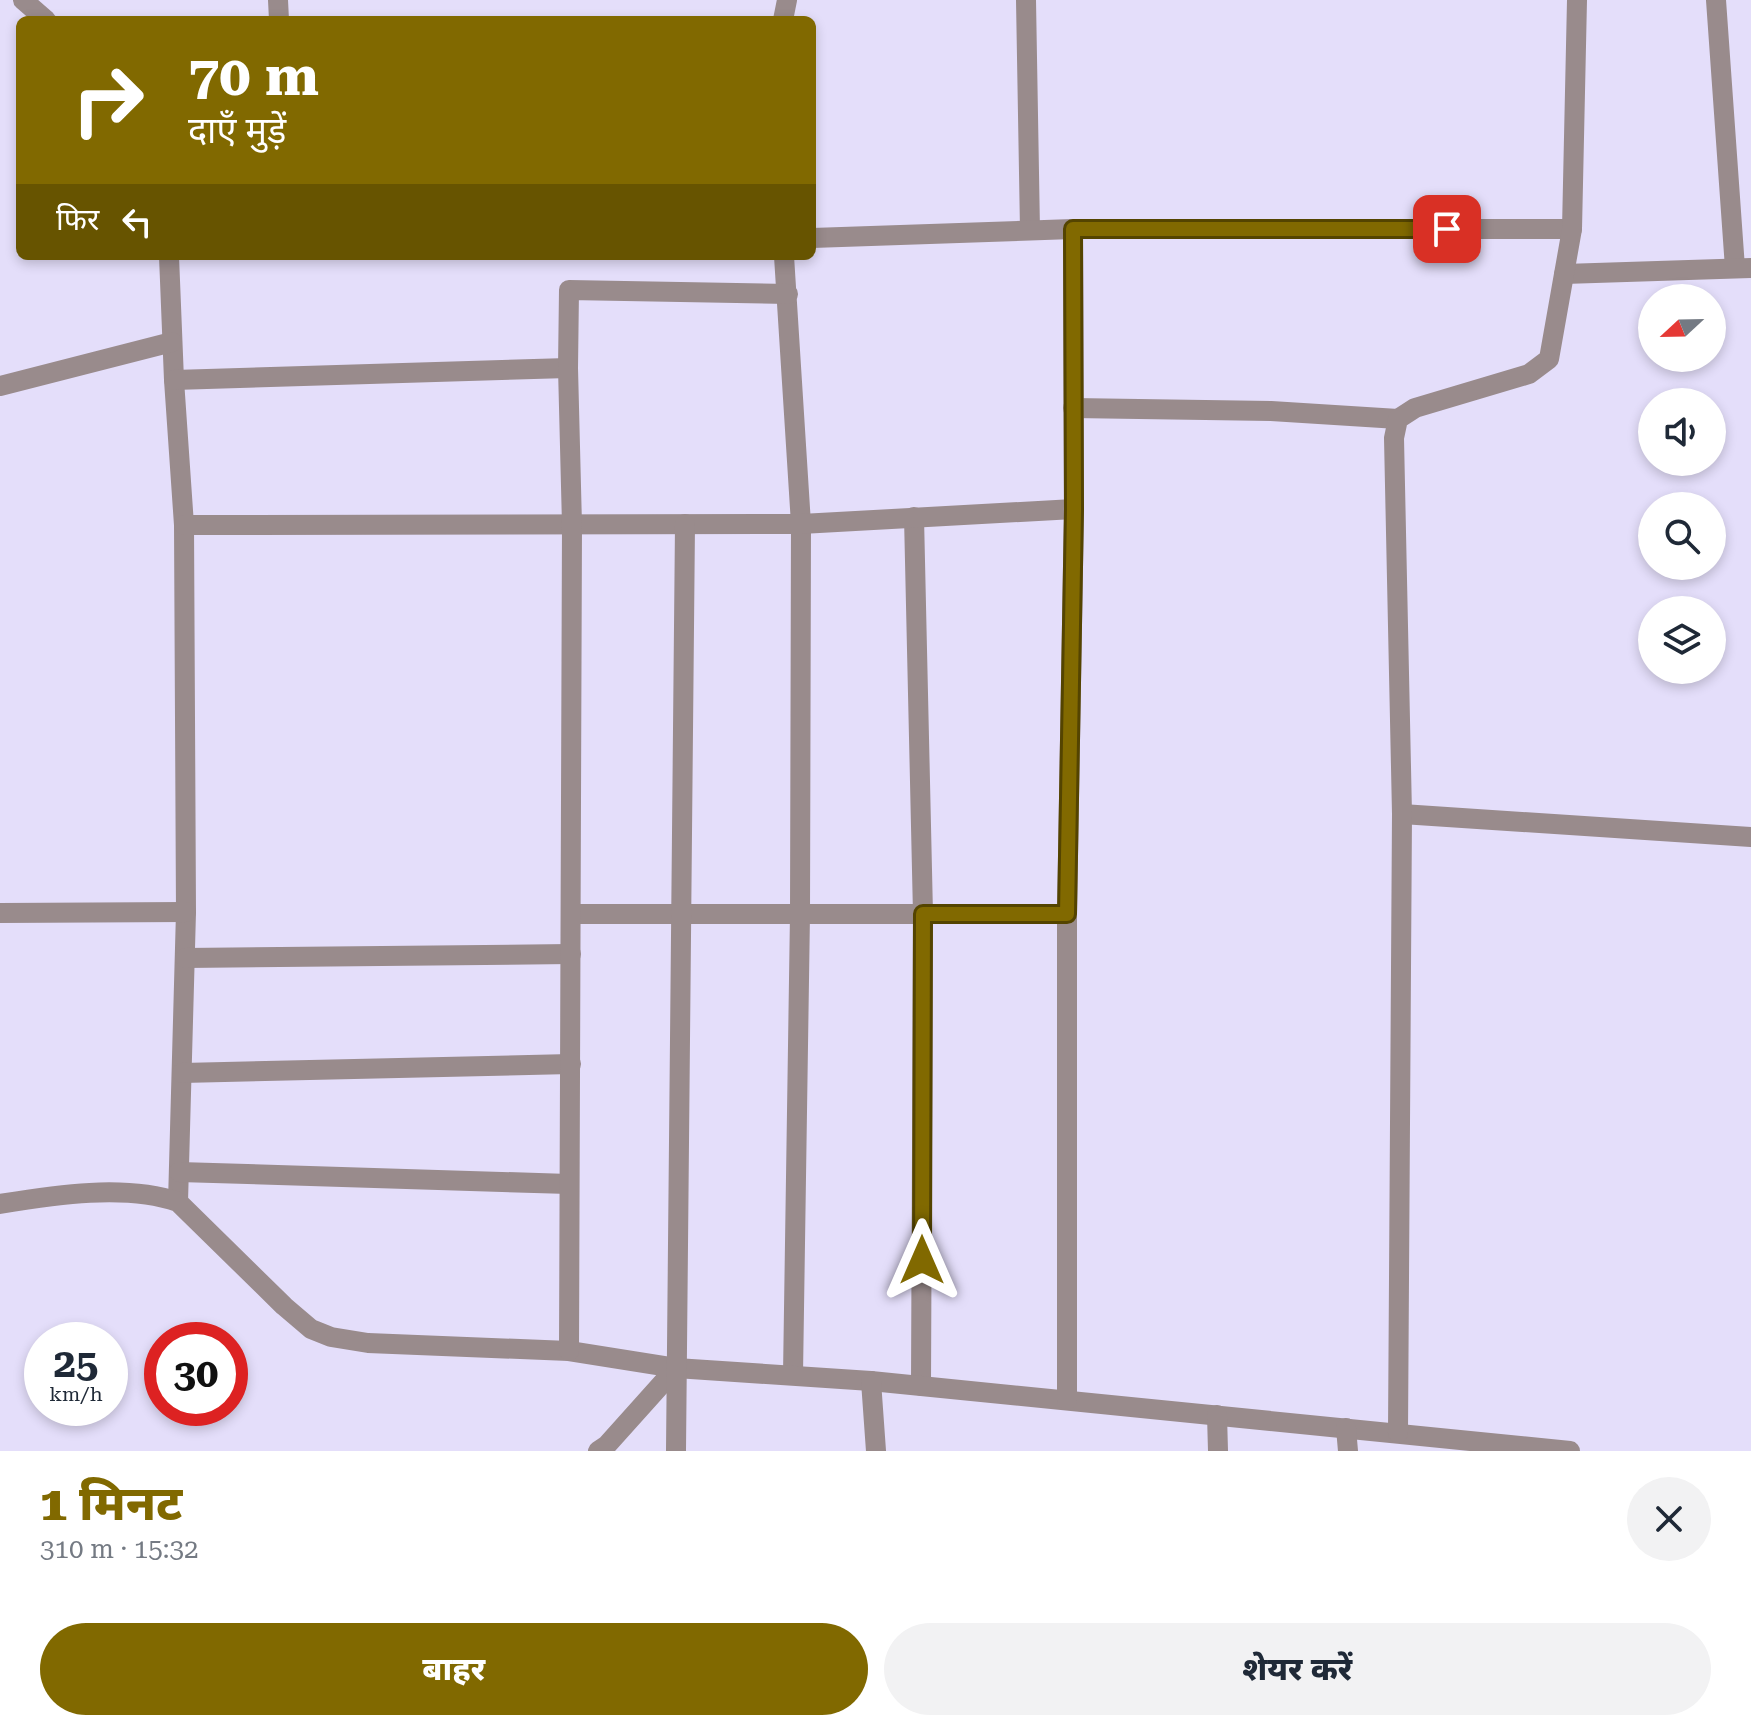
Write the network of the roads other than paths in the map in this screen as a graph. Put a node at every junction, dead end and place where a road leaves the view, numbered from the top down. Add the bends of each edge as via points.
1 (23, 0) edge
2 (1026, 0) edge
3 (1577, 0) edge
4 (1716, 0) edge
5 (41, 16) edge
6 (1073, 229) junction
7 (1572, 229) junction
8 (1030, 230) junction
9 (816, 238) edge
10 (169, 260) edge
11 (784, 260) edge
12 (1743, 268) edge
13 (1564, 274) junction
14 (788, 294) junction
15 (172, 342) junction
16 (568, 368) junction
17 (174, 380) junction
18 (0, 386) edge
19 (1073, 408) junction
20 (1398, 419) junction
21 (1074, 509) junction
22 (914, 517) junction
23 (685, 524) junction
24 (801, 524) junction
25 (184, 525) junction
26 (572, 525) junction
27 (1402, 814) junction
28 (1751, 837) edge
29 (186, 912) junction
30 (0, 913) edge
31 (571, 914) junction
32 (681, 914) junction
33 (800, 914) junction
34 (923, 914) junction
35 (1067, 914) junction
36 (571, 954) junction
37 (185, 958) junction
38 (571, 1064) junction
39 (182, 1073) junction
40 (179, 1172) junction
41 (569, 1184) junction
42 (178, 1202) junction
43 (0, 1204) edge
44 (569, 1351) junction
45 (676, 1368) junction
46 (793, 1375) junction
47 (871, 1381) junction
48 (921, 1386) junction
49 (1067, 1400) junction
50 (1217, 1415) junction
51 (1346, 1428) junction
52 (1398, 1433) junction
53 (598, 1451) edge
54 (676, 1451) edge
55 (876, 1451) edge
56 (1218, 1451) edge
57 (1348, 1451) edge
58 (1557, 1451) edge
59 (1570, 1451) edge

1 - 5 street
2 - 8 street
3 - 7 street
4 - 12 street
6 - 7 street
6 - 8 street
6 - 19 street
7 - 13 street
8 - 9 street
10 - 15 street
11 - 14 street
12 - 13 street
13 - 20 street via 1549,359 1529,374 1415,408
14 - 16 street via 569,290
14 - 24 street
15 - 17 street
15 - 18 street
16 - 17 street
16 - 26 street
17 - 25 street
19 - 20 street
19 - 21 street
20 - 27 street via 1394,438
21 - 22 street
21 - 35 street
22 - 24 street
22 - 34 street
23 - 24 street
23 - 26 street
23 - 32 street
24 - 33 street
25 - 26 street
25 - 29 street
26 - 31 street
27 - 28 street
27 - 52 street
29 - 30 street
29 - 37 street
31 - 32 street
31 - 36 street
32 - 33 street
32 - 45 street
33 - 34 street
33 - 46 street
34 - 35 street
34 - 48 street
35 - 49 street
36 - 37 street
36 - 38 street
37 - 39 street
38 - 39 street
38 - 41 street
39 - 40 street
40 - 41 street
40 - 42 street
41 - 44 street
42 - 43 street via 156,1195 65,1194
42 - 44 street via 284,1306 311,1329 331,1337
44 - 45 street
45 - 46 street
45 - 53 street
45 - 54 street
46 - 47 street
47 - 48 street
47 - 55 street
48 - 49 street
49 - 50 street
50 - 51 street
50 - 56 street
51 - 52 street
51 - 57 street
52 - 58 street
58 - 59 street

